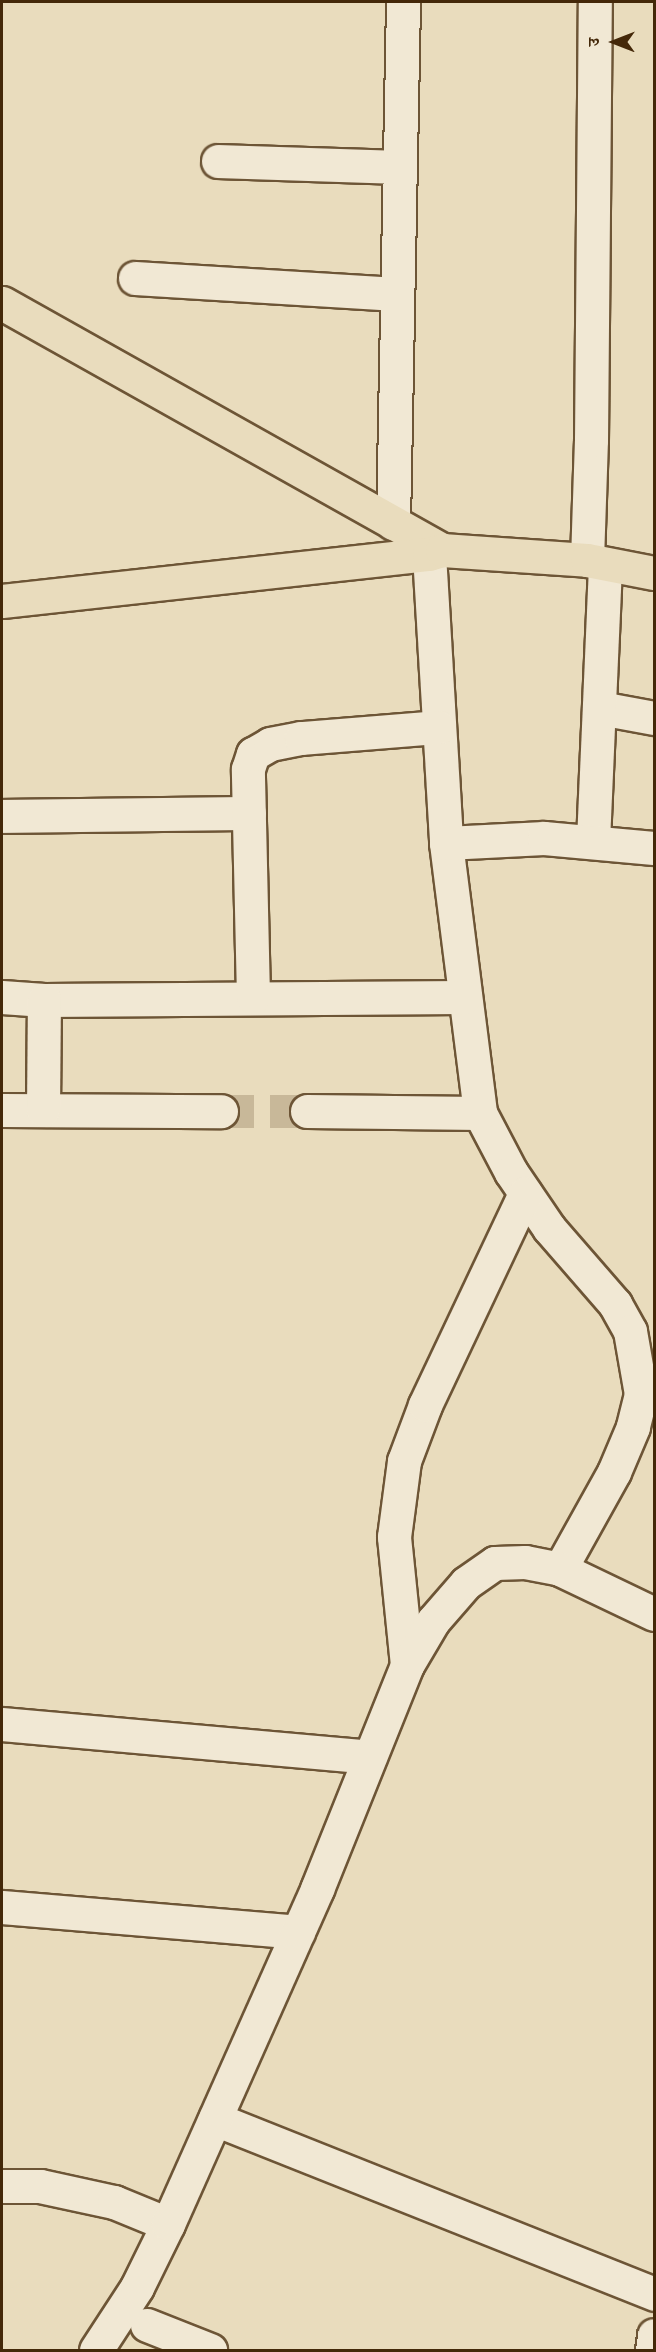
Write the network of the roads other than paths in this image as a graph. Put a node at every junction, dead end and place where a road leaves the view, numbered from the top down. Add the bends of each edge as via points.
1 (403, 2) edge
2 (595, 2) edge
3 (218, 161) dead end
4 (399, 166) junction
5 (135, 278) dead end
6 (397, 294) junction
7 (2, 303) edge
8 (393, 523) junction
9 (435, 552) junction
10 (596, 562) junction
11 (654, 573) edge
12 (2, 600) edge
13 (600, 708) junction
14 (654, 718) edge
15 (439, 727) junction
16 (249, 813) junction
17 (2, 816) edge
18 (593, 841) junction
19 (446, 843) junction
20 (654, 848) edge
21 (2, 997) edge
22 (253, 997) junction
23 (464, 997) junction
24 (44, 1000) junction
25 (2, 1110) edge
26 (43, 1110) junction
27 (221, 1111) tunnel mouth
28 (307, 1112) tunnel mouth
29 (480, 1113) junction
30 (525, 1193) junction
31 (644, 1427) edge
32 (560, 1569) junction
33 (654, 1614) edge
34 (407, 1665) junction
35 (2, 1724) edge
36 (370, 1757) junction
37 (2, 1906) edge
38 (298, 1932) junction
39 (215, 2119) junction
40 (2, 2186) edge
41 (168, 2224) junction
42 (137, 2287) junction
43 (654, 2294) edge
44 (654, 2335) edge
45 (150, 2338) edge
46 (96, 2350) edge
47 (210, 2350) edge
48 (652, 2350) edge

1 - 4 street
2 - 10 street via 591,440
3 - 4 street
4 - 6 street
5 - 6 street
6 - 8 street
7 - 8 main road
8 - 9 main road
9 - 10 main road
9 - 12 main road
9 - 15 street
10 - 11 main road
10 - 13 street
13 - 14 street
13 - 18 street
15 - 16 street via 270,744 253,754 248,769
15 - 19 street
16 - 17 street
16 - 22 street
18 - 19 street via 544,838
18 - 20 street
19 - 23 street
21 - 24 street
22 - 23 street
22 - 24 street
23 - 29 street
24 - 26 street
25 - 26 street
26 - 27 street
28 - 29 street
29 - 30 street
30 - 31 street via 549,1228 615,1304 630,1331
30 - 34 street via 425,1405 404,1461 394,1537
31 - 32 street
32 - 33 street
32 - 34 street via 525,1562 495,1563 465,1583 433,1621
34 - 36 street
35 - 36 street
36 - 38 street
37 - 38 street
38 - 39 street
39 - 41 street
39 - 43 street
40 - 41 street via 40,2186 114,2202
41 - 42 street
42 - 45 street
42 - 46 street
44 - 48 street
45 - 47 street

